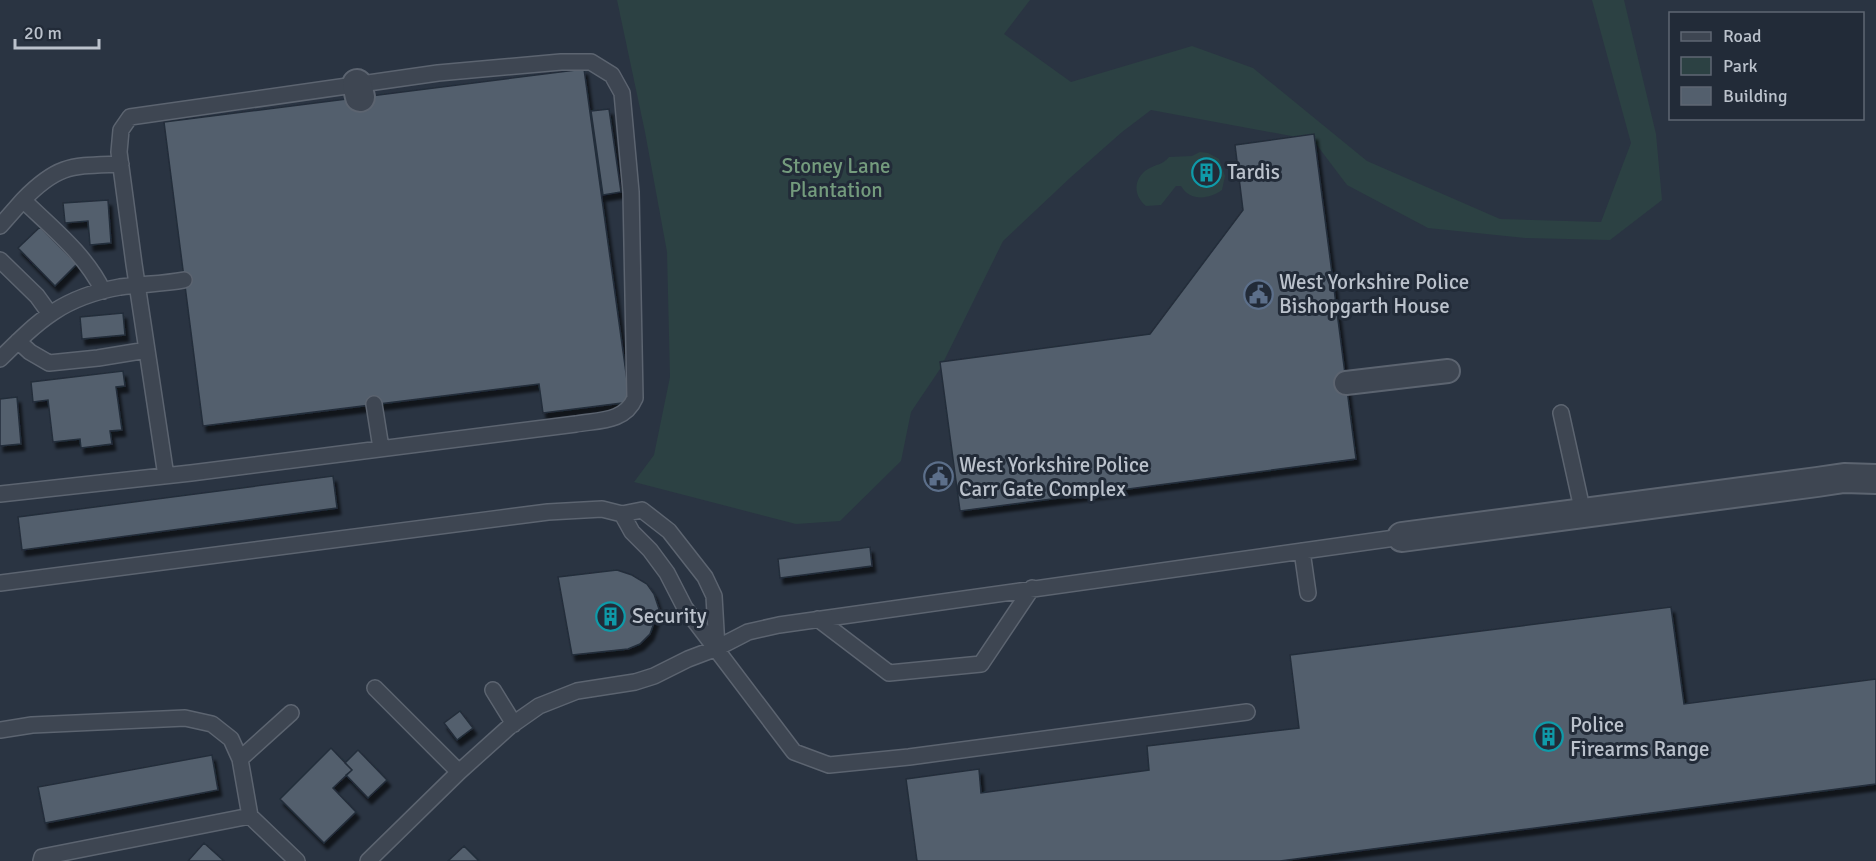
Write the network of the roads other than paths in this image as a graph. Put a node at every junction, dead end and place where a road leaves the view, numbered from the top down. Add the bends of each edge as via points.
1 (121, 164) junction
2 (23, 200) junction
3 (0, 226) edge
4 (0, 260) edge
5 (184, 280) dead end
6 (137, 286) junction
7 (103, 291) junction
8 (50, 314) junction
9 (18, 341) junction
10 (147, 350) junction
11 (0, 359) edge
12 (1448, 370) dead end
13 (1346, 383) dead end
14 (374, 404) dead end
15 (1561, 413) dead end
16 (381, 448) junction
17 (166, 476) junction
18 (1876, 478) edge
19 (0, 494) edge
20 (1583, 513) junction
21 (622, 514) junction
22 (1402, 537) joint
23 (1302, 551) junction
24 (0, 583) edge
25 (1032, 588) junction
26 (1308, 593) dead end
27 (818, 619) junction
28 (717, 648) junction
29 (375, 688) dead end
30 (493, 690) dead end
31 (1247, 712) dead end
32 (291, 713) dead end
33 (514, 724) junction
34 (0, 730) edge
35 (240, 759) junction
36 (459, 772) junction
37 (250, 816) junction
38 (41, 861) edge
39 (297, 861) edge
40 (368, 861) edge

1 - 2 lane via 60,170
1 - 6 lane
1 - 16 lane via 121,130 130,117 359,90 438,73 561,62 591,62 612,75 622,93 631,192 635,398 627,412 604,420
2 - 3 lane
2 - 7 lane via 82,259
4 - 8 lane
5 - 6 lane
6 - 7 lane
6 - 10 lane
7 - 8 lane via 65,303
8 - 9 lane
9 - 10 lane via 49,363
9 - 11 lane
10 - 17 lane
12 - 13 street
14 - 16 lane
15 - 20 lane
16 - 17 lane
17 - 19 lane
18 - 20 street
20 - 22 street
21 - 24 lane via 602,509 548,512
21 - 28 lane
21 - 28 lane via 642,510 669,531 705,577 714,596
22 - 23 lane
23 - 25 lane
23 - 26 lane
25 - 27 lane
25 - 27 lane via 981,664 889,673
27 - 28 lane via 748,632
28 - 31 lane via 794,752 829,765
28 - 33 lane via 635,682 558,697
29 - 36 lane
30 - 33 lane
32 - 35 lane
33 - 36 lane
34 - 35 lane via 186,718 212,724 231,739
35 - 37 lane
36 - 40 lane
37 - 38 lane via 42,857
37 - 39 lane

